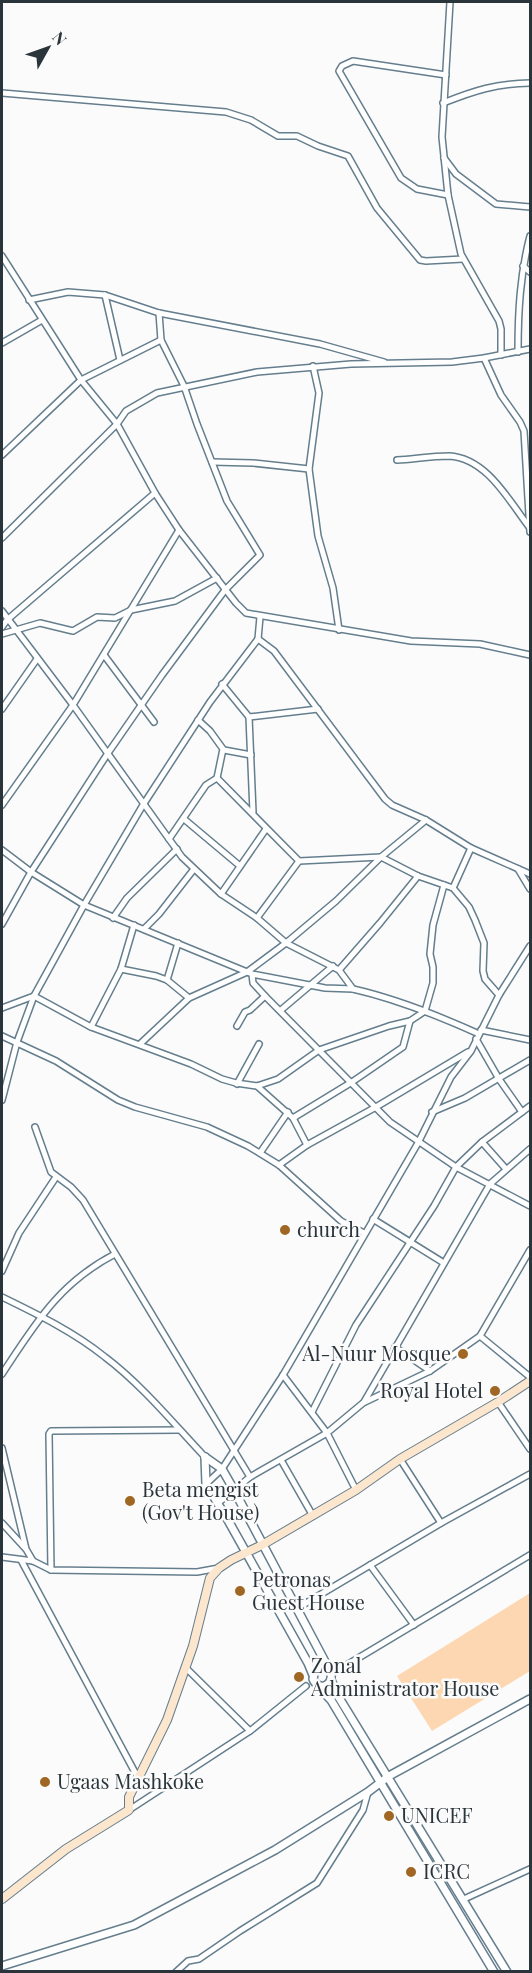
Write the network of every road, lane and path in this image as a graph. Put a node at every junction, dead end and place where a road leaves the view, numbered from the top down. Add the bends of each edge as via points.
1 (450, 2) edge
2 (446, 75) junction
3 (531, 83) edge
4 (2, 93) edge
5 (443, 103) junction
6 (443, 157) junction
7 (448, 195) junction
8 (531, 207) edge
9 (531, 236) edge
10 (2, 256) edge
11 (463, 259) junction
12 (523, 266) junction
13 (531, 272) edge
14 (105, 295) junction
15 (29, 300) junction
16 (159, 313) junction
17 (42, 320) junction
18 (161, 340) junction
19 (2, 343) edge
20 (531, 349) edge
21 (518, 352) junction
22 (501, 355) junction
23 (484, 358) junction
24 (120, 360) junction
25 (390, 364) junction
26 (313, 366) junction
27 (81, 380) junction
28 (184, 386) junction
29 (117, 424) junction
30 (2, 455) edge
31 (398, 460) dead end
32 (212, 462) junction
33 (309, 469) junction
34 (155, 493) junction
35 (179, 530) junction
36 (530, 530) edge
37 (2, 538) edge
38 (216, 578) junction
39 (225, 590) junction
40 (131, 610) junction
41 (2, 612) edge
42 (260, 617) junction
43 (7, 620) junction
44 (2, 627) edge
45 (15, 630) junction
46 (339, 630) junction
47 (2, 634) edge
48 (258, 639) junction
49 (104, 655) junction
50 (531, 655) edge
51 (37, 658) junction
52 (222, 684) junction
53 (73, 705) junction
54 (141, 705) junction
55 (2, 709) edge
56 (318, 709) junction
57 (249, 717) junction
58 (198, 720) junction
59 (154, 722) dead end
60 (224, 750) junction
61 (108, 753) junction
62 (251, 755) junction
63 (218, 778) junction
64 (2, 805) edge
65 (143, 805) junction
66 (253, 812) junction
67 (184, 819) junction
68 (426, 820) junction
69 (266, 829) junction
70 (169, 839) junction
71 (471, 848) junction
72 (177, 849) junction
73 (2, 850) edge
74 (381, 857) junction
75 (299, 861) junction
76 (240, 866) junction
77 (517, 868) junction
78 (194, 869) junction
79 (31, 872) junction
80 (531, 874) edge
81 (418, 876) junction
82 (444, 885) junction
83 (453, 888) junction
84 (531, 889) edge
85 (221, 894) junction
86 (84, 905) junction
87 (113, 918) junction
88 (257, 918) junction
89 (2, 924) edge
90 (134, 925) junction
91 (144, 929) junction
92 (178, 943) junction
93 (286, 943) junction
94 (531, 946) edge
95 (336, 968) junction
96 (121, 969) junction
97 (249, 973) junction
98 (167, 980) junction
99 (313, 985) junction
100 (353, 990) junction
101 (499, 995) junction
102 (34, 996) junction
103 (265, 996) junction
104 (189, 998) junction
105 (2, 1008) edge
106 (281, 1010) junction
107 (425, 1011) junction
108 (410, 1021) junction
109 (237, 1026) dead end
110 (91, 1027) junction
111 (479, 1034) junction
112 (2, 1036) edge
113 (531, 1040) edge
114 (17, 1042) junction
115 (140, 1044) junction
116 (259, 1044) dead end
117 (319, 1050) junction
118 (471, 1051) junction
119 (531, 1060) edge
120 (499, 1079) junction
121 (352, 1082) junction
122 (237, 1084) junction
123 (257, 1086) junction
124 (2, 1100) edge
125 (531, 1106) edge
126 (376, 1107) junction
127 (288, 1112) junction
128 (432, 1112) junction
129 (522, 1112) junction
130 (293, 1118) junction
131 (35, 1127) dead end
132 (482, 1142) junction
133 (418, 1143) junction
134 (307, 1145) junction
135 (531, 1149) edge
136 (260, 1153) junction
137 (279, 1165) junction
138 (456, 1167) junction
139 (506, 1169) junction
140 (56, 1177) junction
141 (490, 1184) junction
142 (531, 1206) edge
143 (373, 1220) junction
144 (364, 1233) junction
145 (410, 1243) junction
146 (531, 1251) edge
147 (115, 1254) junction
148 (444, 1263) junction
149 (2, 1271) edge
150 (2, 1297) edge
151 (40, 1316) junction
152 (480, 1336) junction
153 (395, 1347) junction
154 (430, 1371) junction
155 (2, 1374) edge
156 (283, 1375) junction
157 (531, 1379) edge
158 (498, 1402) junction
159 (363, 1403) junction
160 (312, 1412) junction
161 (179, 1430) junction
162 (327, 1433) junction
163 (2, 1448) edge
164 (531, 1449) edge
165 (235, 1451) junction
166 (205, 1457) junction
167 (400, 1458) junction
168 (281, 1460) junction
169 (222, 1469) junction
170 (531, 1474) edge
171 (250, 1477) junction
172 (206, 1484) junction
173 (234, 1490) junction
174 (356, 1490) junction
175 (218, 1503) junction
176 (313, 1516) junction
177 (441, 1522) junction
178 (2, 1523) edge
179 (262, 1545) junction
180 (26, 1549) junction
181 (245, 1552) junction
182 (531, 1554) edge
183 (2, 1557) edge
184 (21, 1560) junction
185 (33, 1561) junction
186 (370, 1565) junction
187 (219, 1568) junction
188 (51, 1570) junction
189 (296, 1609) junction
190 (414, 1625) junction
191 (185, 1667) junction
192 (340, 1669) junction
193 (328, 1670) junction
194 (313, 1676) junction
195 (331, 1679) junction
196 (306, 1686) junction
197 (318, 1686) junction
198 (531, 1699) edge
199 (250, 1731) junction
200 (389, 1776) junction
201 (138, 1778) junction
202 (379, 1782) junction
203 (368, 1792) junction
204 (129, 1810) junction
205 (411, 1813) junction
206 (402, 1819) junction
207 (531, 1869) edge
208 (453, 1882) junction
209 (444, 1886) junction
210 (2, 1899) edge
211 (464, 1899) junction
212 (2, 1966) edge
213 (176, 1971) edge
214 (494, 1971) edge
215 (507, 1971) edge

1 - 2 street
2 - 5 street
2 - 7 street via 353,61 339,71 401,178 417,189
3 - 5 street via 500,84
4 - 11 street via 226,112 251,120 278,136 297,136 348,156 377,208 420,260
5 - 6 street
6 - 7 street
6 - 8 street via 456,174 496,204
7 - 11 street
9 - 12 street
10 - 15 street
11 - 22 street via 499,321
12 - 13 street
12 - 21 street
14 - 15 street via 68,292
14 - 16 street
14 - 24 street
15 - 17 street
16 - 18 street
16 - 25 street via 320,344
17 - 19 street
17 - 27 street
18 - 24 street
18 - 28 street
20 - 21 street
21 - 22 street
22 - 23 street
23 - 25 street
23 - 36 street via 524,431
24 - 27 street
25 - 26 street
26 - 28 street
26 - 33 street via 319,393
27 - 29 street
27 - 30 street
28 - 29 street via 157,393 126,411
28 - 32 street
29 - 34 street
29 - 37 street
31 - 36 street via 449,456 467,460 496,483
32 - 33 street
32 - 39 street via 227,501 260,555
33 - 46 street via 318,536 333,588
34 - 35 street
34 - 43 street
35 - 38 street
35 - 40 street
38 - 39 street
38 - 40 street via 175,601
39 - 42 street via 246,613
39 - 54 street
40 - 45 street via 115,618 96,617 73,631 40,623
40 - 49 street
41 - 43 street
42 - 46 street
42 - 48 street
43 - 44 street
43 - 45 street
45 - 47 street
45 - 51 street
46 - 50 street via 411,641 480,644
48 - 52 street
48 - 56 street via 274,651
49 - 53 street
49 - 54 street
51 - 53 street
51 - 55 street
52 - 57 street
52 - 58 street
53 - 61 street
53 - 64 street
54 - 59 street
54 - 61 street
56 - 57 street
56 - 68 street via 385,799
57 - 62 street
58 - 60 street
58 - 65 street
60 - 62 street
60 - 63 street
61 - 65 street
61 - 79 street
62 - 66 street
63 - 66 street
63 - 67 street via 206,785
65 - 70 street
65 - 86 street
66 - 69 street
67 - 70 street
67 - 76 street
68 - 71 street
68 - 74 street
69 - 75 street
69 - 76 street
70 - 72 street
71 - 77 street
71 - 83 street
72 - 78 street
72 - 87 street via 127,898
73 - 79 street
74 - 75 street
74 - 81 street
74 - 93 street
75 - 88 street
76 - 85 street
77 - 80 street
77 - 84 street
78 - 85 street
78 - 91 street
79 - 86 street
79 - 89 street
81 - 82 street
81 - 95 street
82 - 83 street
82 - 107 street via 433,925 433,983
83 - 101 street via 475,920 484,943 485,979
85 - 88 street
86 - 87 street
86 - 102 street
87 - 90 street
88 - 93 street
90 - 91 street
90 - 96 street
91 - 92 street
92 - 97 street
92 - 98 street
93 - 95 street
93 - 97 street
94 - 101 street
95 - 99 street
95 - 100 street
96 - 98 street
96 - 110 street
97 - 99 street
97 - 103 street
97 - 104 street
98 - 104 street
99 - 100 street
99 - 106 street
100 - 107 street via 388,997
101 - 111 street
102 - 105 street
102 - 110 street
102 - 114 street
103 - 106 street
103 - 109 street via 245,1012
104 - 115 street
106 - 117 street
107 - 108 street
107 - 111 street
108 - 117 street
108 - 121 street via 403,1047
110 - 115 street
111 - 113 street
111 - 118 street
111 - 120 street
112 - 114 street
114 - 124 street
114 - 136 street via 69,1068 118,1100 207,1127
115 - 122 street
116 - 122 street
117 - 121 street
117 - 123 street via 278,1079
118 - 126 street
118 - 128 street
119 - 120 street
120 - 128 street
120 - 129 street
121 - 126 street
121 - 130 street
122 - 123 street
123 - 127 street
125 - 129 street
126 - 133 street
126 - 134 street
127 - 130 street
127 - 136 street
128 - 133 street
129 - 132 street
130 - 134 street
131 - 140 street
132 - 138 street
132 - 139 street
133 - 138 street
133 - 143 street
134 - 137 street
135 - 139 street
136 - 137 street
137 - 144 street via 341,1221
138 - 141 street
138 - 145 street
139 - 141 street
140 - 147 street via 83,1200
140 - 149 street via 19,1233
141 - 142 street
141 - 148 street
143 - 144 street
143 - 145 street
144 - 156 street
145 - 148 street
145 - 160 street via 356,1325
146 - 152 street
147 - 151 street via 71,1282
147 - 165 street
148 - 153 street
150 - 151 street
151 - 155 street
151 - 161 street via 111,1362
152 - 154 street
152 - 157 street
153 - 154 street
153 - 159 street
154 - 159 street
156 - 160 street
156 - 165 street
157 - 158 main road
158 - 164 street
158 - 167 main road
159 - 162 street
160 - 162 street
161 - 166 street
161 - 188 street via 51,1431
162 - 168 street
162 - 174 street
163 - 180 street
165 - 169 street
165 - 171 street
166 - 169 street
166 - 172 street
167 - 174 main road
167 - 177 street
168 - 171 street
168 - 176 street
169 - 172 street
169 - 173 street
170 - 177 street
171 - 173 street
172 - 175 street
173 - 175 street
173 - 179 street
174 - 176 main road
175 - 181 street
176 - 179 main road
177 - 186 street
178 - 180 street
179 - 181 main road
179 - 189 street
180 - 185 street
181 - 187 main road
181 - 194 street
182 - 190 street
183 - 184 street
184 - 185 street
184 - 201 street
185 - 188 street
186 - 189 street
186 - 190 street
187 - 188 street via 197,1572
187 - 191 main road via 210,1578
189 - 193 street
190 - 192 street
191 - 199 street
191 - 201 main road via 167,1720
192 - 193 street
192 - 195 street
193 - 194 street via 318,1669
193 - 195 street
194 - 196 street
194 - 197 street
195 - 197 street via 325,1687
195 - 200 street
196 - 197 street
196 - 199 street
197 - 202 street via 331,1700
198 - 200 street
199 - 204 street
200 - 202 street
200 - 205 street
201 - 204 main road via 129,1797
202 - 203 street
202 - 206 street
203 - 212 street via 275,1850 134,1925
203 - 213 street via 363,1810 317,1883
204 - 210 main road via 66,1849
205 - 206 street
205 - 208 street
206 - 209 street
207 - 211 street
208 - 209 street
208 - 211 street
209 - 214 street
211 - 215 street

